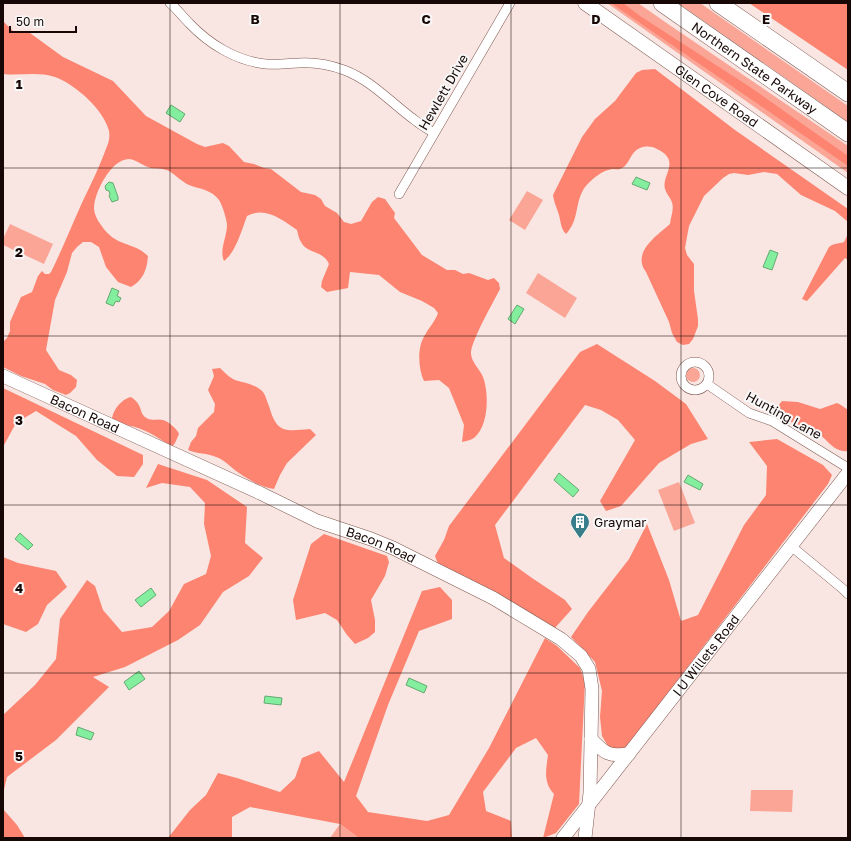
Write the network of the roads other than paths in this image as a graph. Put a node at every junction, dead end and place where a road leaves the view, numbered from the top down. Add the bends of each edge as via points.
1 (170, 3) edge
2 (510, 3) edge
3 (585, 3) edge
4 (662, 3) edge
5 (718, 3) edge
6 (845, 90) edge
7 (434, 133) junction
8 (848, 133) edge
9 (848, 188) edge
10 (399, 194) dead end
11 (3, 376) edge
12 (707, 384) dead end
13 (848, 468) edge
14 (848, 473) edge
15 (791, 546) junction
16 (848, 594) edge
17 (591, 738) junction
18 (629, 754) junction
19 (588, 808) junction
20 (563, 838) edge
21 (585, 838) edge

1 - 7 street via 200,34 224,51 245,60 265,64 316,64 344,70 371,85
2 - 7 street, Hewlett Drive
3 - 9 main road, Glen Cove Road
4 - 8 highway, Northern State Parkway
5 - 6 highway
7 - 10 street, Hewlett Drive
11 - 17 street, Bacon Road via 317,521 392,548 481,592 561,639 580,656 589,669 592,689
12 - 13 street, Hunting Lane via 749,413 772,421
14 - 15 street, I U Willets Road
15 - 16 street
15 - 18 street, I U Willets Road
17 - 18 street via 607,753 617,756
17 - 19 street, Bacon Road
18 - 19 street, I U Willets Road
19 - 20 street, I U Willets Road
19 - 21 street, Bacon Road

